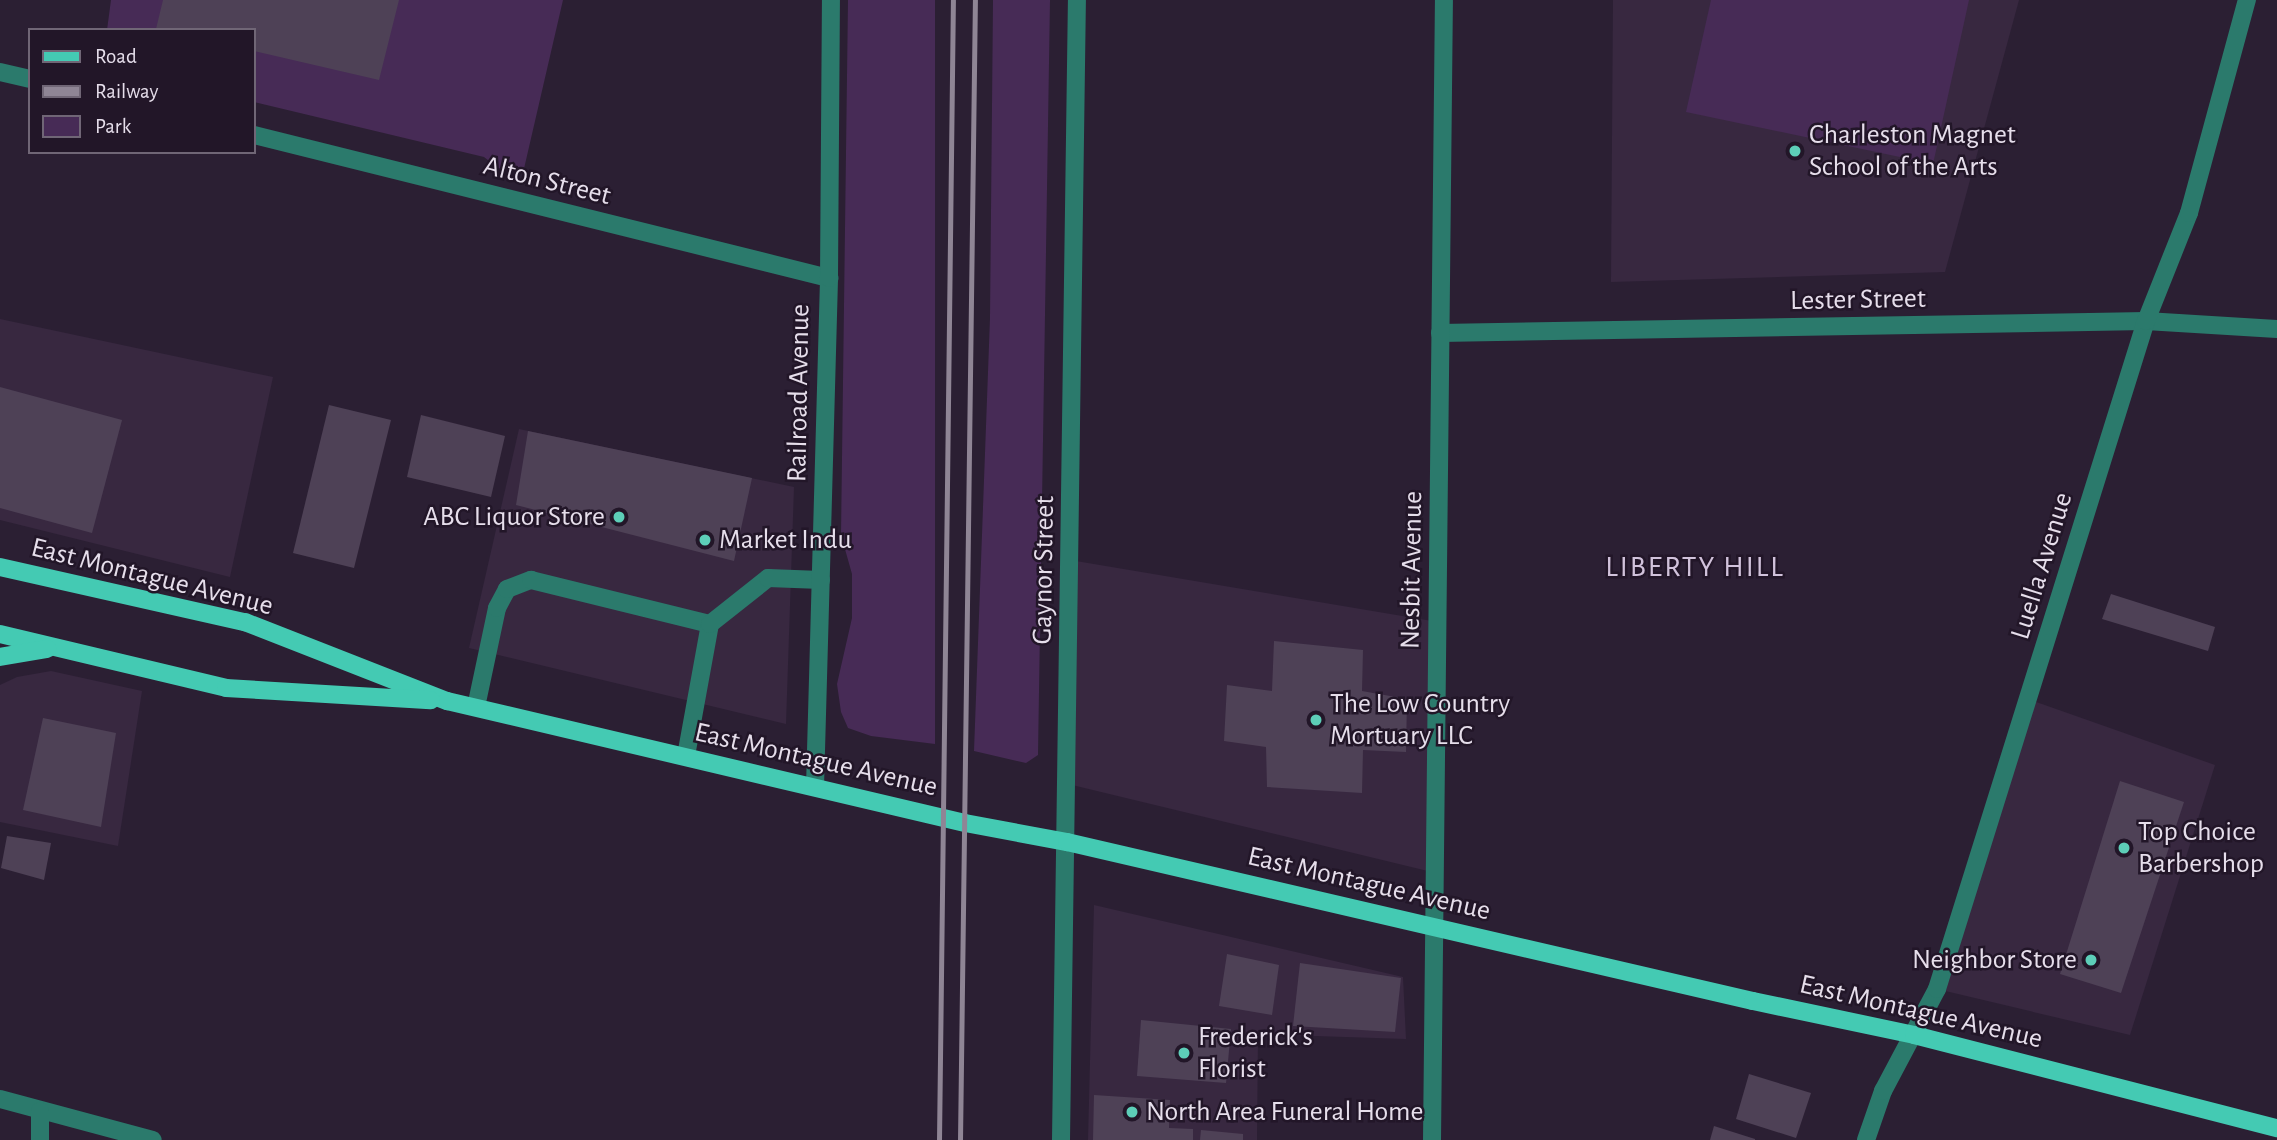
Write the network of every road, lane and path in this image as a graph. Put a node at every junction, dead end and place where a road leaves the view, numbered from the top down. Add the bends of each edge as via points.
1 (831, 0) edge
2 (1077, 0) edge
3 (1444, 0) edge
4 (2247, 0) edge
5 (0, 72) edge
6 (28, 79) edge
7 (256, 135) edge
8 (829, 278) junction
9 (2146, 321) junction
10 (2277, 329) edge
11 (1440, 333) junction
12 (0, 567) edge
13 (821, 580) junction
14 (710, 624) junction
15 (0, 634) edge
16 (54, 648) junction
17 (0, 657) edge
18 (447, 701) junction
19 (476, 708) junction
20 (686, 756) junction
21 (816, 787) junction
22 (1067, 842) junction
23 (1435, 926) junction
24 (1914, 1035) junction
25 (0, 1099) edge
26 (40, 1111) junction
27 (2277, 1128) edge
28 (40, 1140) edge
29 (153, 1140) edge
30 (1061, 1140) edge
31 (1432, 1140) edge
32 (1866, 1140) edge

1 - 8 street, Railroad Avenue
2 - 22 street, Gaynor Street
3 - 11 street, Nesbit Avenue
4 - 9 street, Luella Avenue via 2189,213
5 - 6 street
7 - 8 street, Alton Street
8 - 13 street, Railroad Avenue
9 - 10 street, Lester Street
9 - 11 street, Lester Street
9 - 24 street, Luella Avenue via 1937,989
11 - 23 street, Nesbit Avenue
12 - 18 main road, East Montague Avenue via 244,622
13 - 14 street via 768,578
13 - 21 street, Railroad Avenue
14 - 19 street via 531,580 507,589 497,608
14 - 20 street
15 - 16 main road, East Montague Avenue
16 - 17 main road
16 - 18 main road, East Montague Avenue via 226,688
18 - 19 main road, East Montague Avenue
19 - 20 main road, East Montague Avenue
20 - 21 main road, East Montague Avenue
21 - 22 main road, East Montague Avenue
22 - 23 main road, East Montague Avenue
22 - 30 street, Gaynor Street
23 - 24 main road, East Montague Avenue
23 - 31 street, Nesbit Avenue
24 - 27 main road, East Montague Avenue
24 - 32 street, Luella Avenue via 1883,1091
25 - 26 street
26 - 28 street
26 - 29 street

